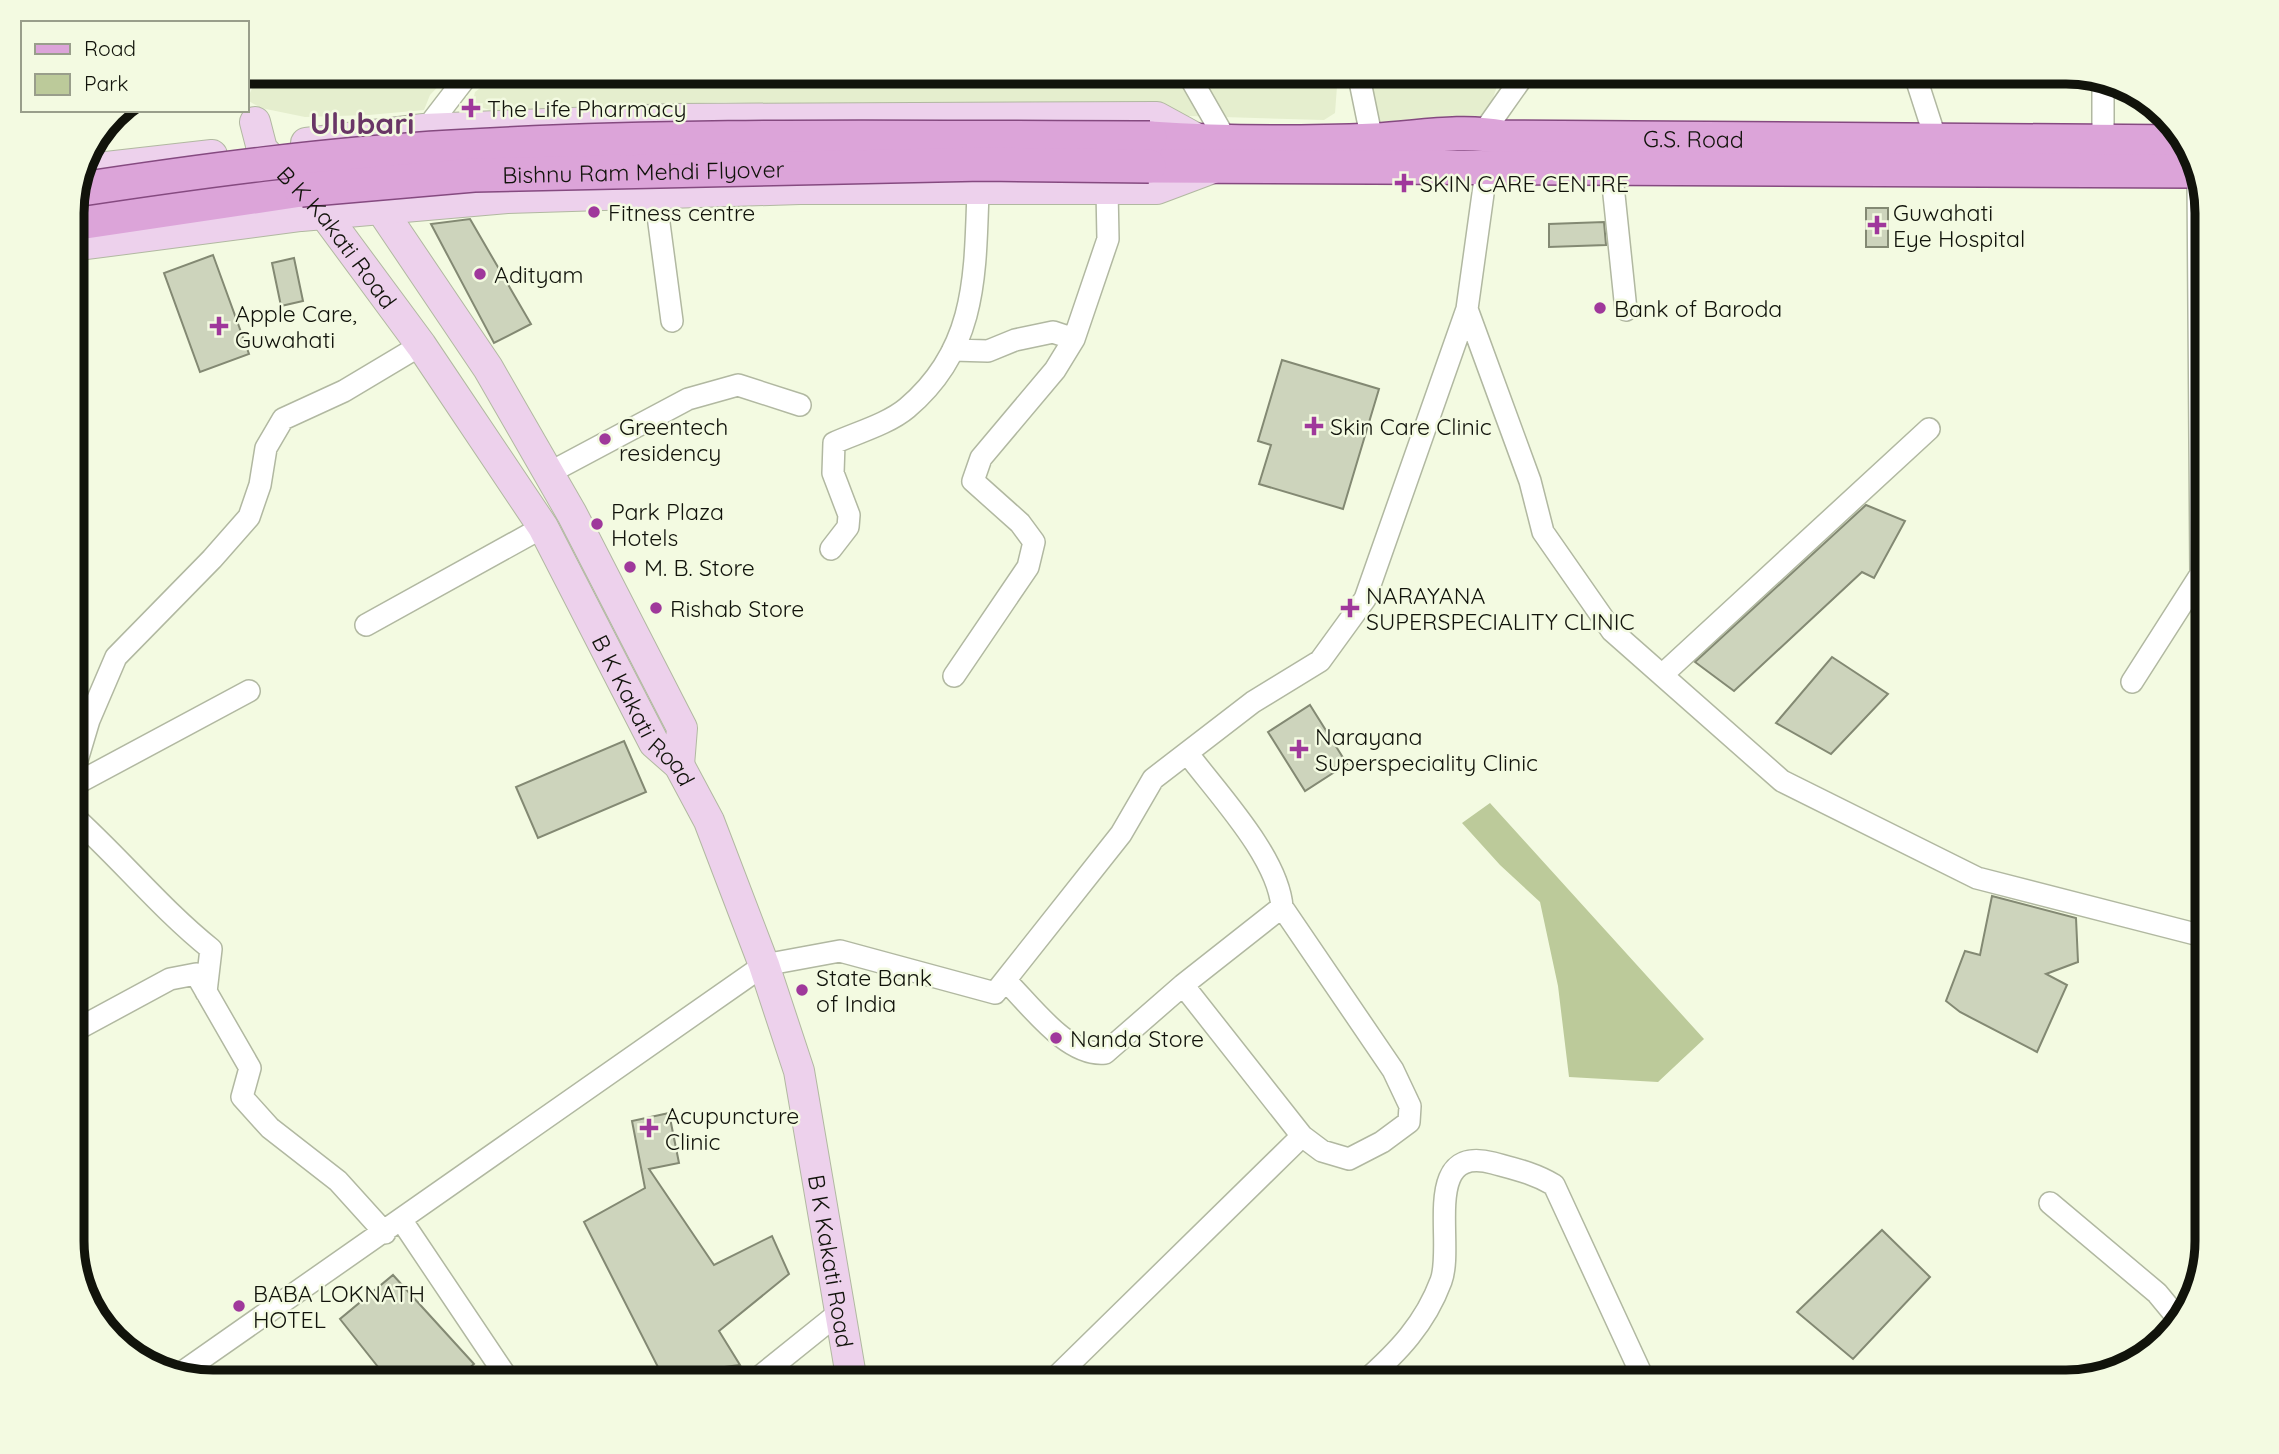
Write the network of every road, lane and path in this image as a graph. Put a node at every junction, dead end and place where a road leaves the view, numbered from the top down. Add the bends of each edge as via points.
1 (460, 84) edge
2 (1191, 84) edge
3 (1360, 84) edge
4 (1520, 84) edge
5 (1918, 84) edge
6 (2103, 90) edge
7 (679, 119) junction
8 (627, 120) junction
9 (252, 127) edge
10 (424, 129) junction
11 (1372, 140) junction
12 (1936, 140) junction
13 (2103, 141) junction
14 (2173, 142) edge
15 (313, 143) junction
16 (1485, 149) junction
17 (1216, 150) junction
18 (1150, 152) junction
19 (1611, 166) junction
20 (93, 167) edge
21 (2188, 171) edge
22 (86, 188) edge
23 (1107, 190) junction
24 (978, 191) junction
25 (657, 193) junction
26 (383, 210) junction
27 (325, 215) junction
28 (84, 222) edge
29 (84, 244) edge
30 (1467, 309) junction
31 (1626, 310) dead end
32 (671, 321) dead end
33 (1074, 339) junction
34 (421, 345) junction
35 (953, 350) junction
36 (800, 405) dead end
37 (1929, 429) dead end
38 (549, 473) junction
39 (543, 527) junction
40 (831, 549) dead end
41 (2195, 590) edge
42 (366, 625) dead end
43 (1662, 675) junction
44 (954, 676) dead end
45 (2132, 682) dead end
46 (249, 691) dead end
47 (84, 737) edge
48 (1188, 754) junction
49 (679, 765) junction
50 (84, 780) edge
51 (84, 826) edge
52 (1282, 907) junction
53 (2195, 934) edge
54 (764, 965) junction
55 (1007, 982) junction
56 (1183, 985) junction
57 (206, 992) junction
58 (84, 1026) edge
59 (1301, 1136) junction
60 (2050, 1203) dead end
61 (394, 1227) junction
62 (840, 1312) junction
63 (2173, 1313) edge
64 (189, 1368) edge
65 (501, 1370) edge
66 (767, 1370) edge
67 (850, 1370) edge
68 (1063, 1370) edge
69 (1377, 1370) edge
70 (1639, 1370) edge

1 - 10 street
2 - 17 street
3 - 11 street
4 - 16 street
5 - 12 street
6 - 13 street
7 - 8 street
7 - 17 street via 1157,117
7 - 25 street
8 - 10 street
8 - 25 street
9 - 15 street
9 - 20 street
9 - 27 street, B K Kakati Road
10 - 15 street
10 - 26 street
11 - 16 main road, G.S. Road
11 - 17 main road, G.S. Road
12 - 13 main road, G.S. Road
12 - 16 main road, G.S. Road via 1502,137
13 - 14 main road, G.S. Road
15 - 26 street via 358,179
16 - 17 main road, G.S. Road
16 - 19 main road, G.S. Road
16 - 30 street
17 - 18 main road, Bishnu Ram Mehdi Flyover
17 - 23 street via 1157,189
18 - 22 main road, Bishnu Ram Mehdi Flyover, bridge via 678,140 464,146 243,166
18 - 28 main road, Bishnu Ram Mehdi Flyover, bridge via 984,164 474,175 301,190
19 - 21 main road, G.S. Road
19 - 31 street
23 - 24 street
23 - 33 street via 1108,239
24 - 25 street
24 - 35 street via 969,310
25 - 26 street via 507,198
25 - 32 street
26 - 27 street
26 - 38 street via 488,368
27 - 29 street
27 - 34 street, B K Kakati Road
30 - 43 street via 1530,481 1543,532 1612,631
30 - 48 street via 1365,599 1320,661 1253,702
33 - 35 street via 1054,332 988,351
33 - 44 street via 1055,370 981,458 973,481 1020,523 1034,542 1028,567
34 - 39 street, B K Kakati Road
34 - 47 street via 344,391 283,419 266,448 249,517 116,657
35 - 40 street via 946,367 905,410 834,443 833,473 849,515 848,527
36 - 38 street via 738,385 688,399
37 - 43 street
38 - 49 street via 682,728
39 - 42 street
39 - 49 street, B K Kakati Road via 654,743
41 - 45 street
43 - 53 street via 1782,781 1977,878
46 - 50 street
48 - 52 street via 1268,861 1281,891
48 - 55 street via 1153,779 1121,834
49 - 54 street, B K Kakati Road via 709,821
51 - 57 street via 211,949
52 - 56 street
52 - 59 street via 1386,1059 1410,1106 1409,1122 1349,1159 1322,1151
54 - 55 street via 840,951 995,993
54 - 61 street
54 - 62 street, B K Kakati Road via 799,1071
55 - 56 street via 1073,1048 1091,1054 1105,1053
56 - 59 street
57 - 58 street via 196,974 170,979
57 - 61 street via 250,1068 242,1097 270,1128
59 - 68 street
60 - 63 street via 2157,1293
61 - 64 street
61 - 65 street
62 - 66 street
62 - 67 street, B K Kakati Road
69 - 70 street via 1425,1318 1443,1277 1446,1181 1461,1165 1477,1159 1536,1174 1554,1185

